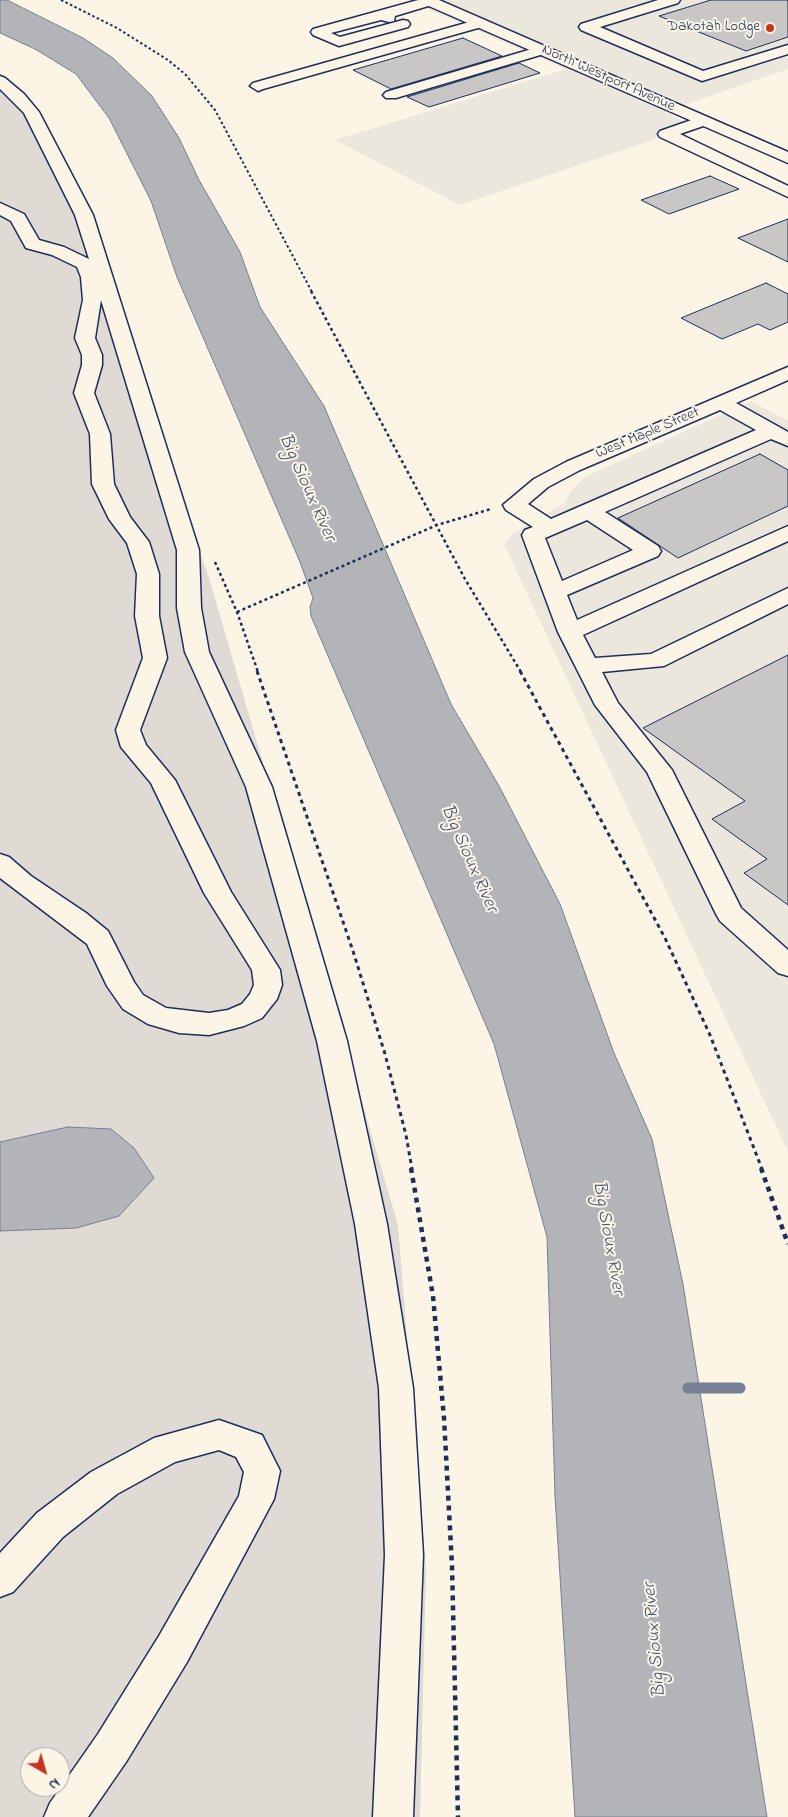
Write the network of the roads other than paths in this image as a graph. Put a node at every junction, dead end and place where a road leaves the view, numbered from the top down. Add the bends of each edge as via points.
1 (673, 0) edge
2 (429, 1) edge
3 (382, 15) junction
4 (480, 23) junction
5 (403, 24) junction
6 (431, 37) junction
7 (788, 49) edge
8 (542, 50) junction
9 (0, 81) edge
10 (258, 86) dead end
11 (391, 96) dead end
12 (704, 121) junction
13 (788, 158) edge
14 (788, 192) edge
15 (0, 208) edge
16 (788, 373) edge
17 (720, 402) junction
18 (780, 435) edge
19 (589, 511) junction
20 (550, 528) junction
21 (788, 533) edge
22 (555, 592) junction
23 (788, 595) edge
24 (570, 632) junction
25 (587, 666) junction
26 (0, 863) edge
27 (788, 966) edge
28 (0, 1580) edge
29 (64, 1817) edge
30 (393, 1817) edge

1 - 7 main road via 586,27 702,76
2 - 3 main road
2 - 4 main road, North Westport Avenue
3 - 5 main road
3 - 5 main road via 318,32 339,42
4 - 6 main road
4 - 8 main road, North Westport Avenue
5 - 6 main road
6 - 10 main road
8 - 11 main road
8 - 12 main road, North Westport Avenue
9 - 30 main road via 31,112 84,215 188,550 190,608 196,652 259,786 332,1041 371,1224 396,1388 404,1555
12 - 13 main road, North Westport Avenue
12 - 14 main road via 666,134
15 - 26 main road via 18,218 32,244 58,251 85,264 92,300 85,338 92,355 92,365 84,393 100,434 103,484 120,518 138,542 148,574 147,616 155,658 128,730 134,747 162,780 218,893 266,970 268,986 263,1000 252,1011 209,1024 158,1017 133,1002 121,986 98,938
16 - 17 main road, West Maple Street
17 - 18 main road
17 - 20 main road, West Maple Street via 554,475 514,505
18 - 19 main road
19 - 20 main road
19 - 22 main road via 650,550
20 - 22 main road via 533,535
21 - 24 main road
22 - 24 main road
23 - 25 main road via 656,661
24 - 25 main road
25 - 27 main road via 606,705 659,770 730,914
28 - 29 main road via 50,1525 104,1483 166,1449 219,1434 249,1446 262,1471 256,1500 173,1649 112,1748

